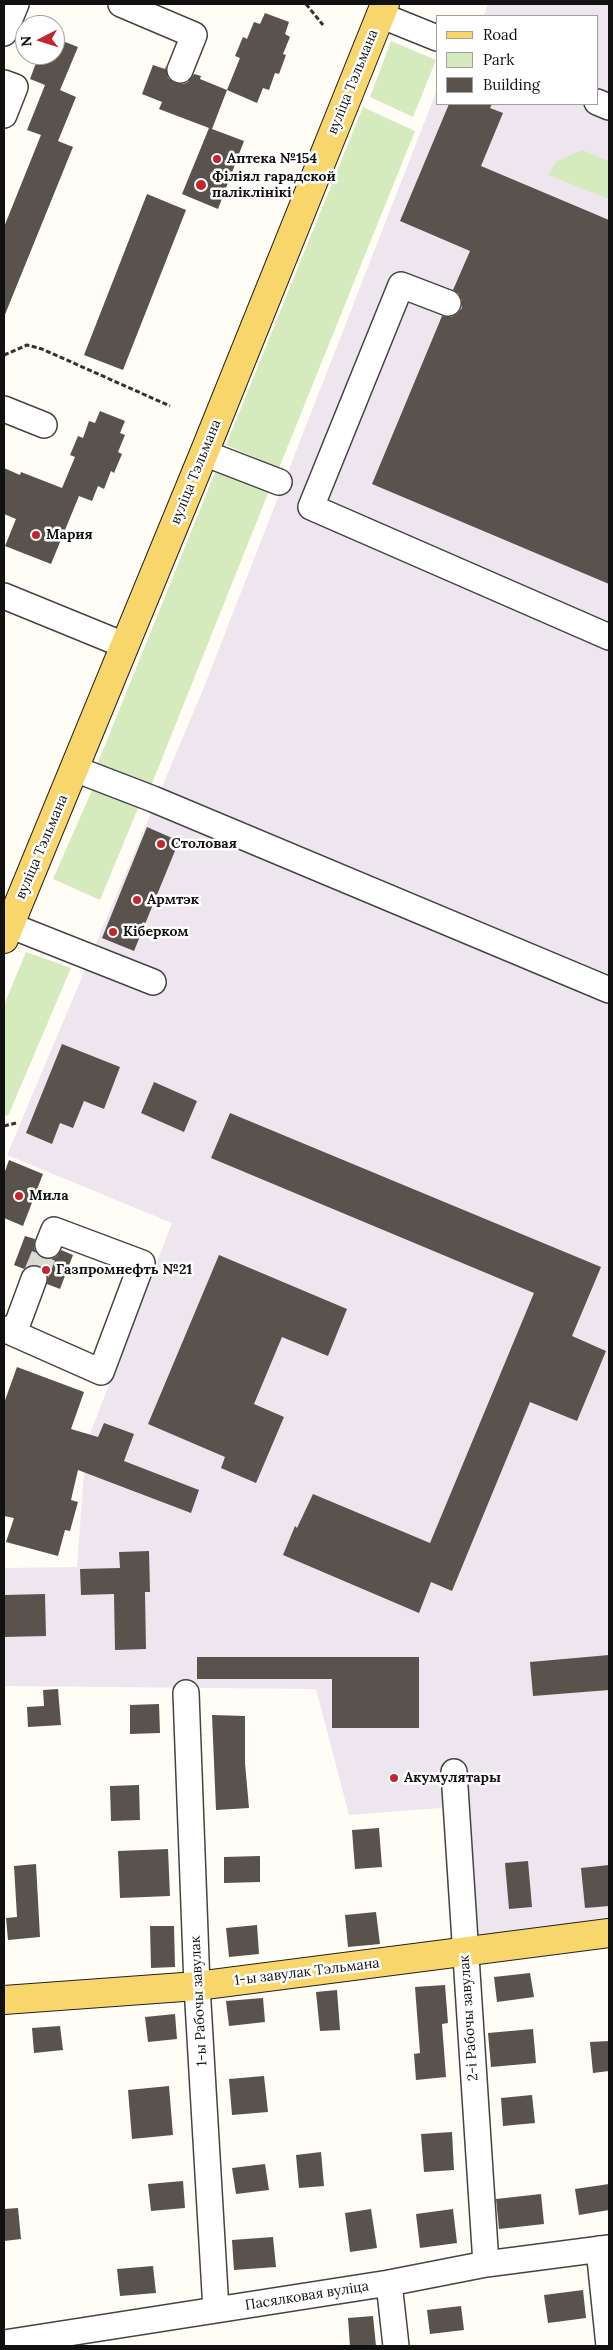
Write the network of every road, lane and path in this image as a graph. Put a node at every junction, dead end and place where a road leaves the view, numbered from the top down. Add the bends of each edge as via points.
1 (16, 4) edge
2 (121, 4) edge
3 (306, 4) edge
4 (382, 9) edge
5 (322, 25) dead end
6 (4, 33) edge
7 (436, 37) edge
8 (180, 70) dead end
9 (4, 83) edge
10 (4, 115) edge
11 (448, 303) dead end
12 (4, 355) edge
13 (170, 406) dead end
14 (4, 409) edge
15 (44, 425) dead end
16 (204, 453) junction
17 (279, 482) dead end
18 (4, 596) edge
19 (609, 637) edge
20 (124, 645) junction
21 (75, 769) junction
22 (7, 932) edge
23 (153, 982) dead end
24 (609, 990) edge
25 (16, 1123) dead end
26 (4, 1126) edge
27 (48, 1245) tunnel mouth
28 (34, 1279) tunnel mouth
29 (9, 1331) edge
30 (186, 1693) dead end
31 (454, 1772) dead end
32 (609, 1933) edge
33 (465, 1953) junction
34 (197, 1986) junction
35 (4, 2000) edge
36 (604, 2248) edge
37 (486, 2264) junction
38 (389, 2283) junction
39 (216, 2310) junction
40 (101, 2337) edge
41 (4, 2343) edge
42 (396, 2346) edge
43 (609, 2346) edge

1 - 6 street
2 - 8 street via 194,35
3 - 5 path
4 - 7 street
4 - 16 main road, вуліца Тэльмана
9 - 10 street via 15,87
11 - 19 street via 401,285 311,507
12 - 13 path via 28,345 42,349
14 - 15 street
16 - 17 street
16 - 20 main road, вуліца Тэльмана
18 - 20 street
20 - 21 main road, вуліца Тэльмана
21 - 22 main road, вуліца Тэльмана
21 - 24 street
22 - 23 street
25 - 26 path
27 - 29 street via 54,1230 142,1263 101,1372
28 - 29 street
30 - 34 street, 1-ы Рабочы завулак
31 - 33 street, 2-і Рабочы завулак
32 - 33 main road, 1-ы завулак Тэльмана
33 - 34 main road, 1-ы завулак Тэльмана
33 - 37 street, 2-і Рабочы завулак
34 - 35 main road, 1-ы завулак Тэльмана
34 - 39 street, 1-ы Рабочы завулак
36 - 37 street, Пасялковая вуліца
36 - 43 street
37 - 38 street, Пасялковая вуліца
38 - 39 street, Пасялковая вуліца
38 - 42 street
39 - 40 street, Пасялковая вуліца
40 - 41 street, Пасялковая вуліца

